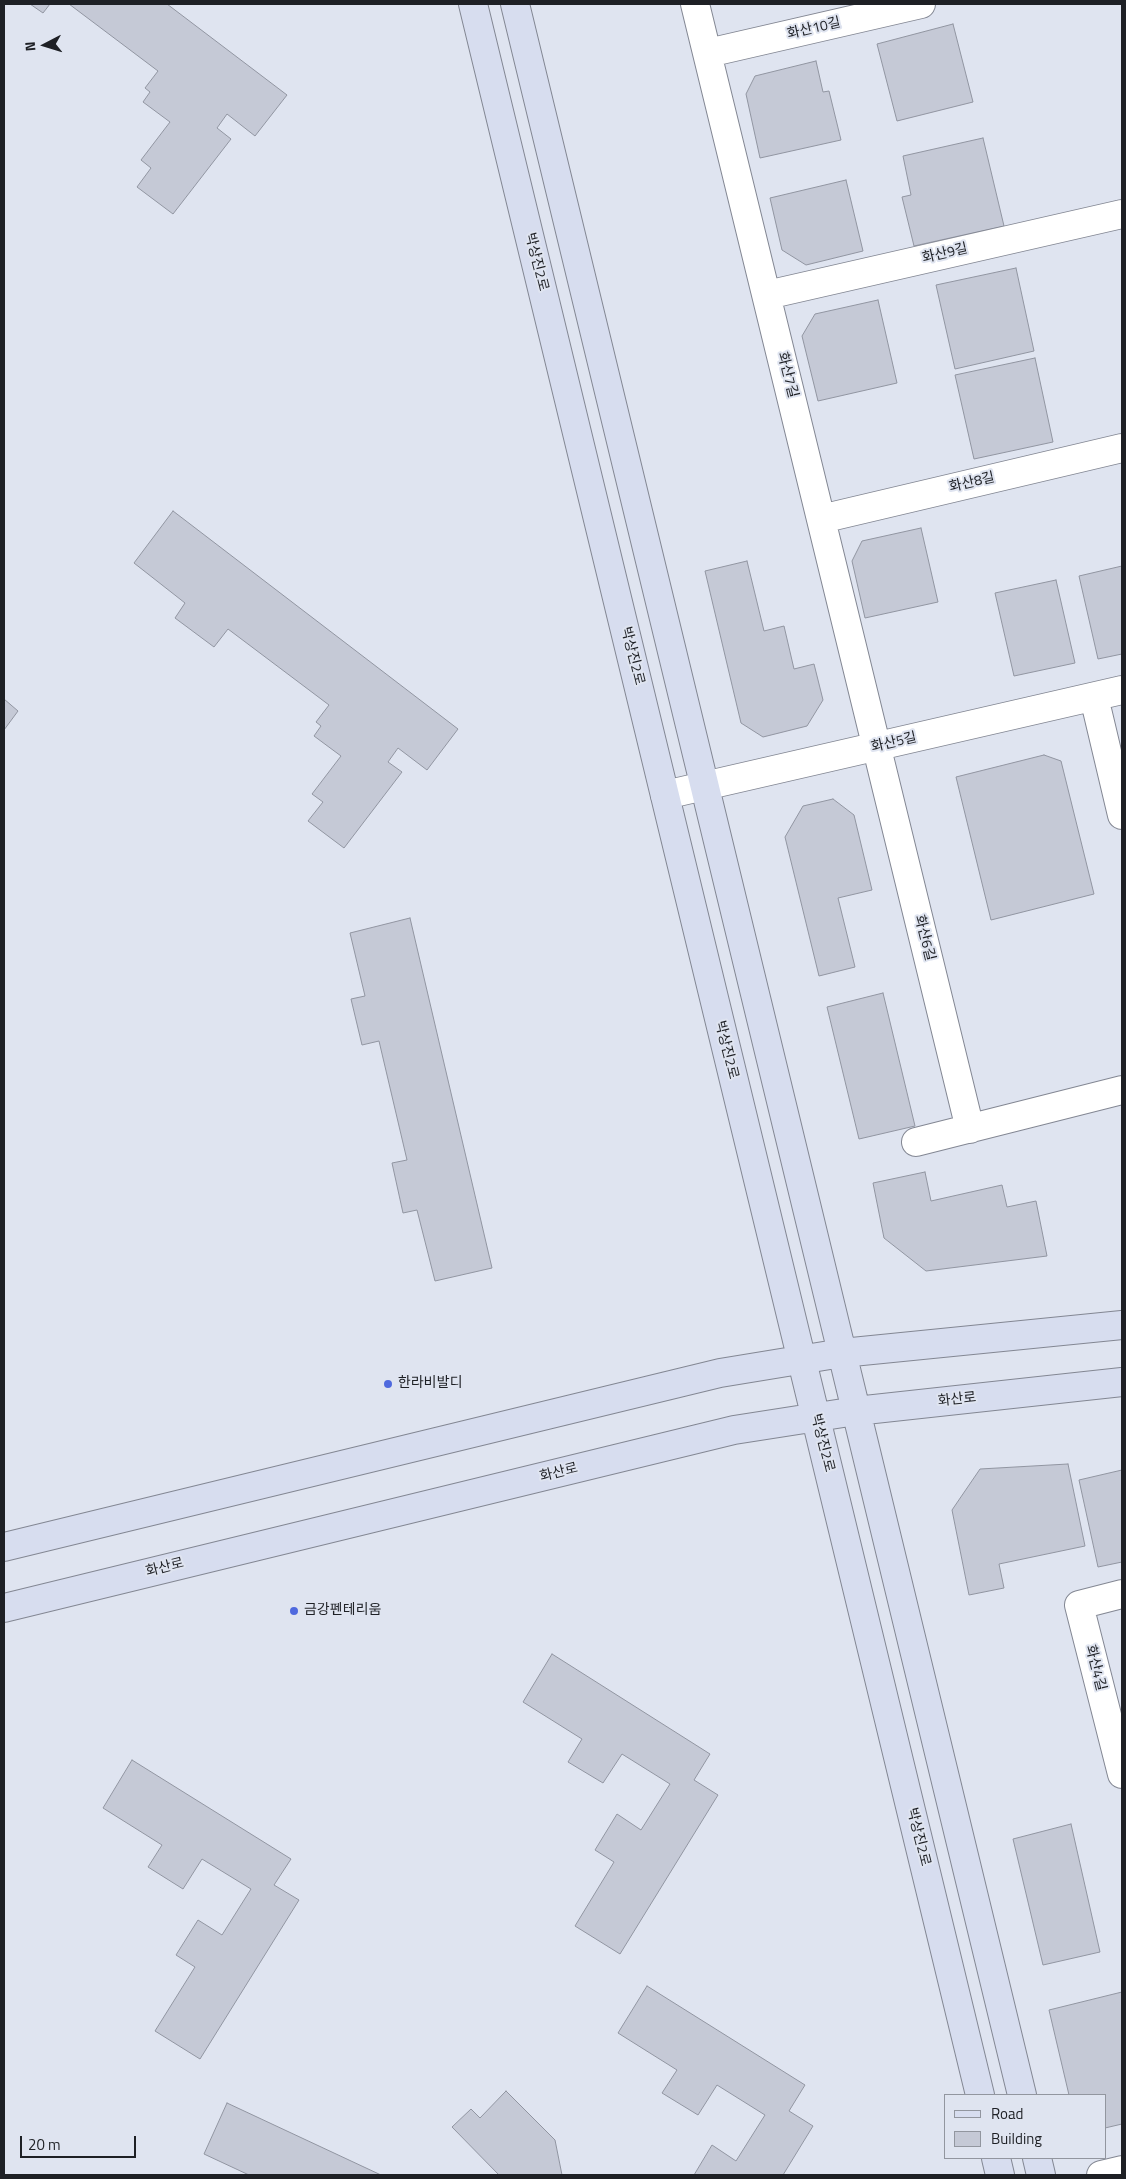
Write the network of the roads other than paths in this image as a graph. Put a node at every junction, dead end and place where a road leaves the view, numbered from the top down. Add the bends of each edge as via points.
1 (473, 4) edge
2 (515, 4) edge
3 (696, 4) edge
4 (921, 4) edge
5 (708, 53) junction
6 (1122, 214) edge
7 (767, 295) junction
8 (1122, 448) edge
9 (822, 519) junction
10 (1122, 690) edge
11 (1094, 697) junction
12 (877, 747) junction
13 (705, 786) junction
14 (665, 796) junction
15 (1122, 815) edge
16 (1122, 1090) edge
17 (970, 1129) junction
18 (916, 1142) dead end
19 (1122, 1325) edge
20 (842, 1353) junction
21 (802, 1358) junction
22 (1122, 1382) edge
23 (856, 1411) junction
24 (816, 1416) junction
25 (4, 1547) edge
26 (1122, 1594) edge
27 (4, 1608) edge
28 (1122, 1774) edge
29 (980, 2094) edge
30 (1022, 2094) edge
31 (996, 2159) edge
32 (1037, 2159) edge
33 (1122, 2170) edge
34 (1000, 2175) edge
35 (1042, 2175) edge
36 (1101, 2175) edge

1 - 14 street, 박상진2로
2 - 13 street
3 - 5 street, 화산7길
4 - 5 street, 화산10길
5 - 7 street, 화산7길
6 - 7 street, 화산9길
7 - 9 street, 화산7길
8 - 9 street, 화산8길
9 - 12 street, 화산7길
10 - 11 street, 화산5길
11 - 12 street, 화산5길
11 - 15 street
12 - 13 street, 화산5길
12 - 17 street, 화산6길
13 - 14 street, 화산5길
13 - 20 street
14 - 21 street, 박상진2로
16 - 17 street
17 - 18 street
19 - 20 street
20 - 21 street
20 - 23 street
21 - 24 street, 박상진2로
21 - 25 street via 720,1373
22 - 23 street, 화산로
23 - 24 street, 화산로
23 - 30 street
24 - 27 street, 화산로 via 734,1430
24 - 29 street, 박상진2로
26 - 28 street, 화산4길 via 1079,1605
31 - 34 street
32 - 35 street
33 - 36 street

